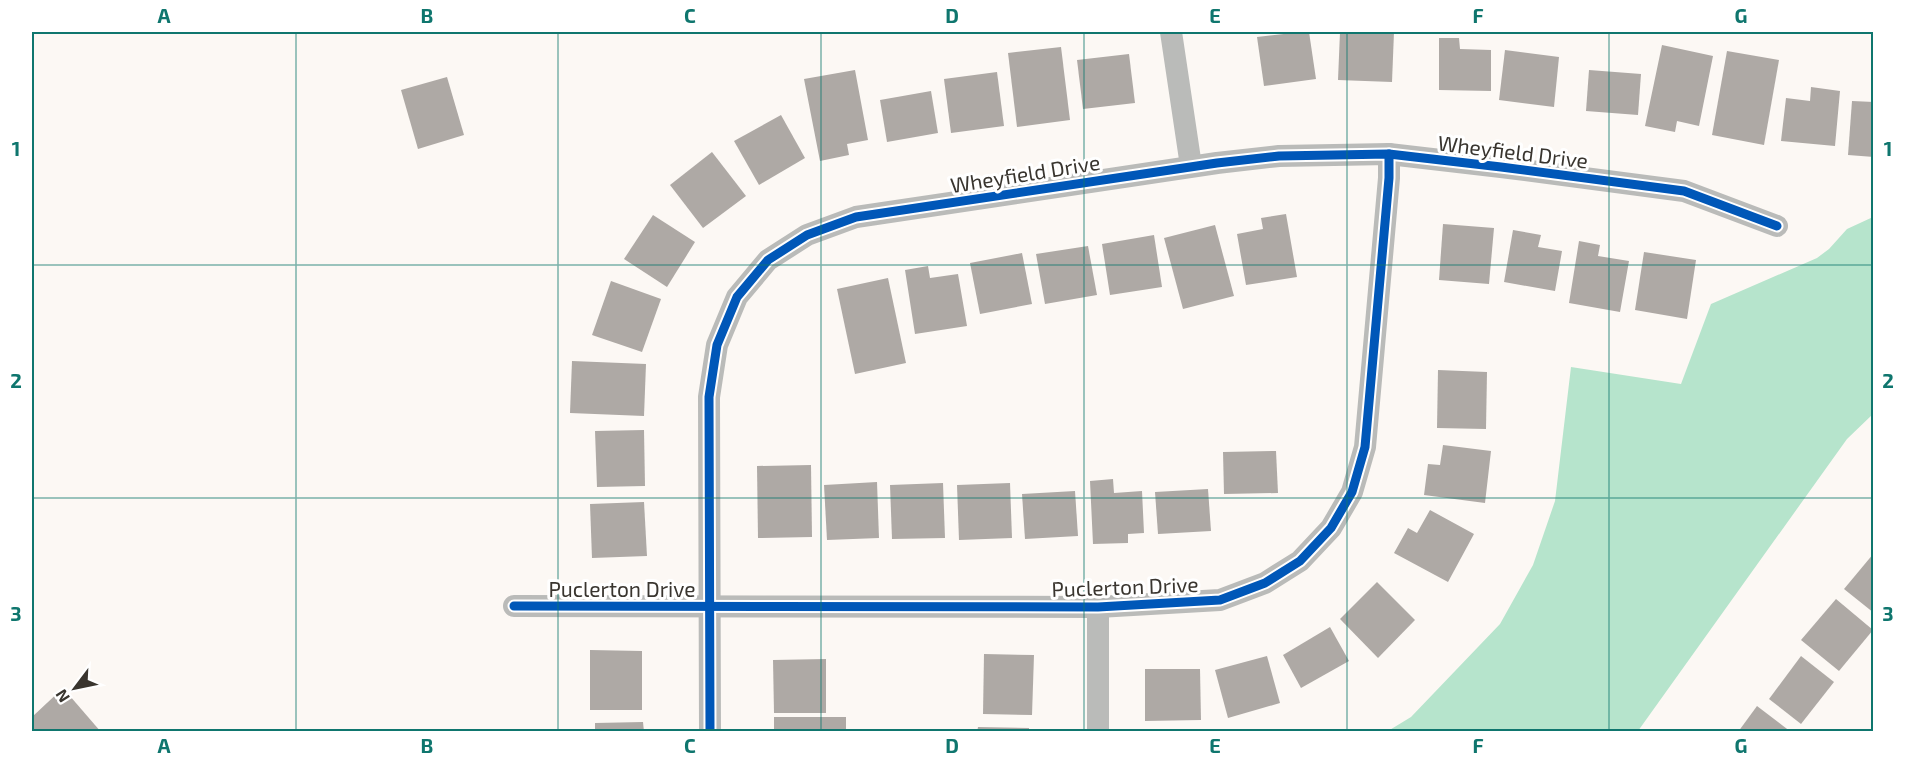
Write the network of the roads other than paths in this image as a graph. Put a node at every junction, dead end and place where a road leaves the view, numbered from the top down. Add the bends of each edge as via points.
1 (1171, 32) edge
2 (1389, 154) junction
3 (1191, 166) junction
4 (1777, 226) dead end
5 (514, 606) dead end
6 (710, 606) junction
7 (1098, 607) junction
8 (710, 732) edge
9 (1098, 732) edge

1 - 3 street
2 - 3 street, Wheyfield Drive via 1279,156
2 - 4 street, Wheyfield Drive via 1684,191
2 - 7 street, Puclerton Drive via 1365,447 1352,492 1331,528 1300,561 1265,583 1220,600
3 - 6 street, Wheyfield Drive via 856,217 807,235 768,260 737,297 717,345 709,409
5 - 6 street, Puclerton Drive
6 - 7 street, Puclerton Drive
6 - 8 street, Wheyfield Drive
7 - 9 street

